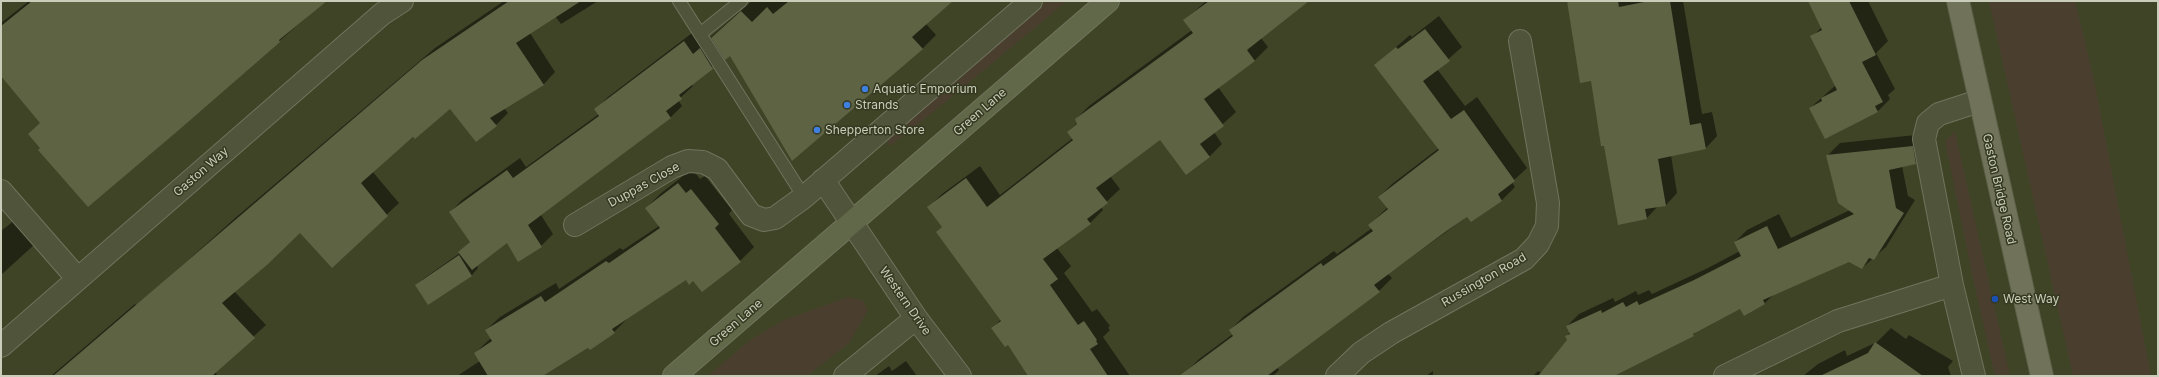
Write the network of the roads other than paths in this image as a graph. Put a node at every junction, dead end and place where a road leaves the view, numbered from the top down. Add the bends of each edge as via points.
1 (402, 1) edge
2 (678, 1) edge
3 (741, 1) edge
4 (1031, 1) edge
5 (1108, 1) edge
6 (1958, 1) edge
7 (700, 34) junction
8 (1520, 41) dead end
9 (1979, 101) junction
10 (823, 180) junction
11 (1, 191) edge
12 (804, 197) junction
13 (852, 224) junction
14 (574, 225) dead end
15 (78, 279) junction
16 (1952, 285) junction
17 (916, 318) junction
18 (1, 346) edge
19 (674, 376) edge
20 (845, 376) edge
21 (960, 376) edge
22 (1337, 376) edge
23 (1725, 376) edge
24 (1974, 376) edge
25 (2042, 376) edge

1 - 15 street, Gaston Way via 382,14
2 - 7 lane
3 - 7 lane
4 - 10 street
5 - 13 main road, Green Lane
6 - 9 main road, Gaston Bridge Road
7 - 12 lane
8 - 22 street, Russington Road via 1548,203 1547,226 1538,244 1524,259 1391,332 1361,353
9 - 16 street via 1940,114 1928,124 1924,139
9 - 25 main road, Gaston Bridge Road
10 - 12 street, Duppas Close
10 - 13 street
11 - 15 street
12 - 14 street, Duppas Close via 785,213 764,220 744,208 717,170 703,162 688,161 672,167
13 - 17 street, Western Drive
13 - 19 main road, Green Lane
15 - 18 street, Gaston Way
16 - 23 street via 1838,321
16 - 24 street
17 - 20 street
17 - 21 street, Western Drive

